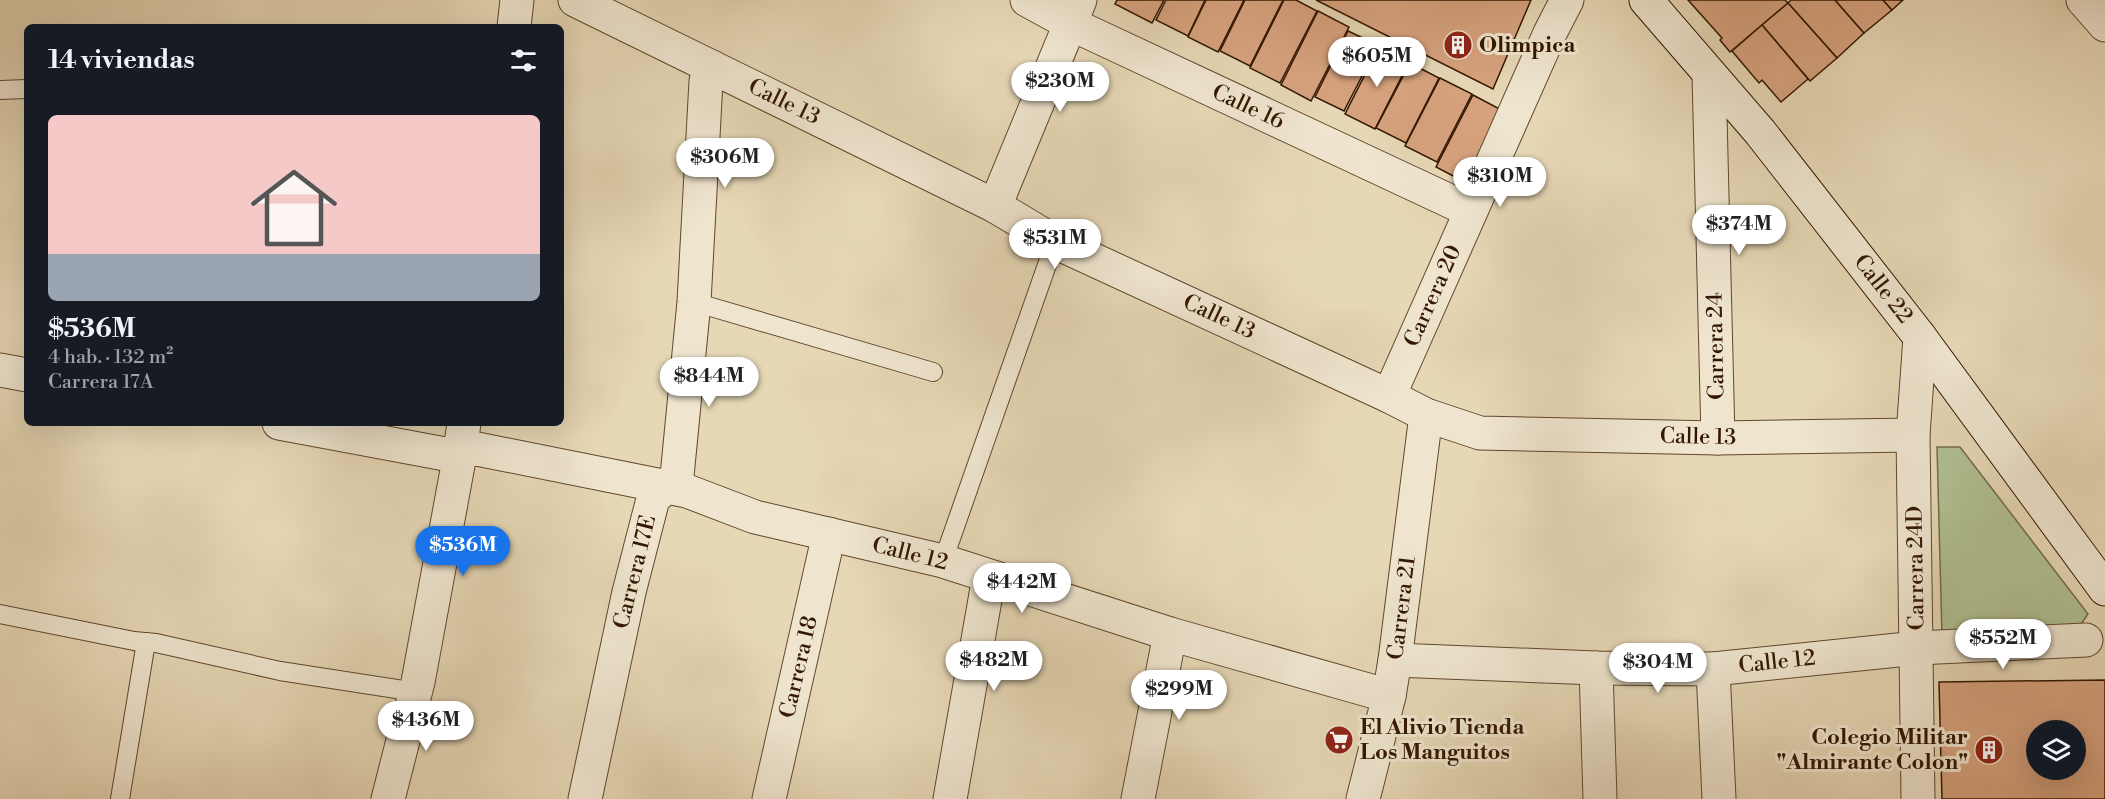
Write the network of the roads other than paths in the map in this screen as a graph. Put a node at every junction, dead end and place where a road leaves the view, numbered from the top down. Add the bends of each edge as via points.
1 (517, 0) edge
2 (575, 0) edge
3 (1027, 0) edge
4 (1567, 0) edge
5 (1646, 0) edge
6 (2083, 0) edge
7 (1075, 11) edge
8 (514, 24) edge
9 (2105, 25) edge
10 (712, 67) junction
11 (1709, 75) junction
12 (24, 89) edge
13 (0, 90) edge
14 (995, 206) junction
15 (1471, 211) junction
16 (1055, 242) junction
17 (693, 302) junction
18 (1920, 337) junction
19 (0, 370) edge
20 (933, 372) dead end
21 (24, 374) edge
22 (1389, 396) junction
23 (1426, 415) junction
24 (295, 426) edge
25 (1913, 435) junction
26 (462, 438) edge
27 (1718, 438) junction
28 (665, 488) junction
29 (830, 534) junction
30 (943, 561) junction
31 (989, 576) junction
32 (2105, 589) edge
33 (0, 614) edge
34 (1170, 634) junction
35 (2086, 640) dead end
36 (146, 642) junction
37 (1917, 648) junction
38 (1395, 660) junction
39 (1596, 668) junction
40 (1713, 669) junction
41 (416, 692) junction
42 (1389, 696) junction
43 (120, 799) edge
44 (388, 799) edge
45 (585, 799) edge
46 (769, 799) edge
47 (950, 799) edge
48 (1138, 799) edge
49 (1363, 799) edge
50 (1600, 799) edge
51 (1719, 799) edge
52 (1918, 799) edge

1 - 8 street
2 - 10 street, Calle 13
3 - 7 street, Calle 16
4 - 15 street, Carrera 20
5 - 11 street, Calle 22
6 - 9 street
7 - 14 street
7 - 15 street, Calle 16
10 - 14 street, Calle 13
10 - 17 street, Carrera 17E via 706,81
11 - 18 street, Calle 22 via 1760,132
11 - 27 street, Carrera 24
12 - 13 lane
14 - 16 street, Calle 13
15 - 22 street, Carrera 20
16 - 22 street, Calle 13
16 - 30 lane
17 - 20 lane
17 - 28 street, Carrera 17E via 676,476
18 - 25 street, Carrera 24D
18 - 32 street, Calle 22
19 - 21 street
22 - 23 street, Calle 13
23 - 27 street, Calle 13 via 1480,433
23 - 38 street, Carrera 21
24 - 26 street, Calle 12 via 445,454
25 - 27 street, Calle 13
25 - 37 street, Carrera 24D
26 - 28 street, Calle 12 via 477,449
26 - 41 street
28 - 29 street, Calle 12 via 687,491 755,517
28 - 45 street, Carrera 17E via 653,499 629,592
29 - 30 street, Calle 12
29 - 46 street, Carrera 18
30 - 31 street, Calle 12
31 - 34 street, Calle 12
31 - 47 street
33 - 36 lane
34 - 42 street, Calle 12
34 - 48 street
35 - 37 street, Calle 12
36 - 41 lane via 280,671
36 - 43 lane
37 - 40 street, Calle 12
37 - 52 street, Carrera 24D
38 - 39 street, Calle 12
38 - 42 street, Carrera 21
39 - 40 street, Calle 12
39 - 50 street
40 - 51 street
41 - 44 street
42 - 49 street, Carrera 21

